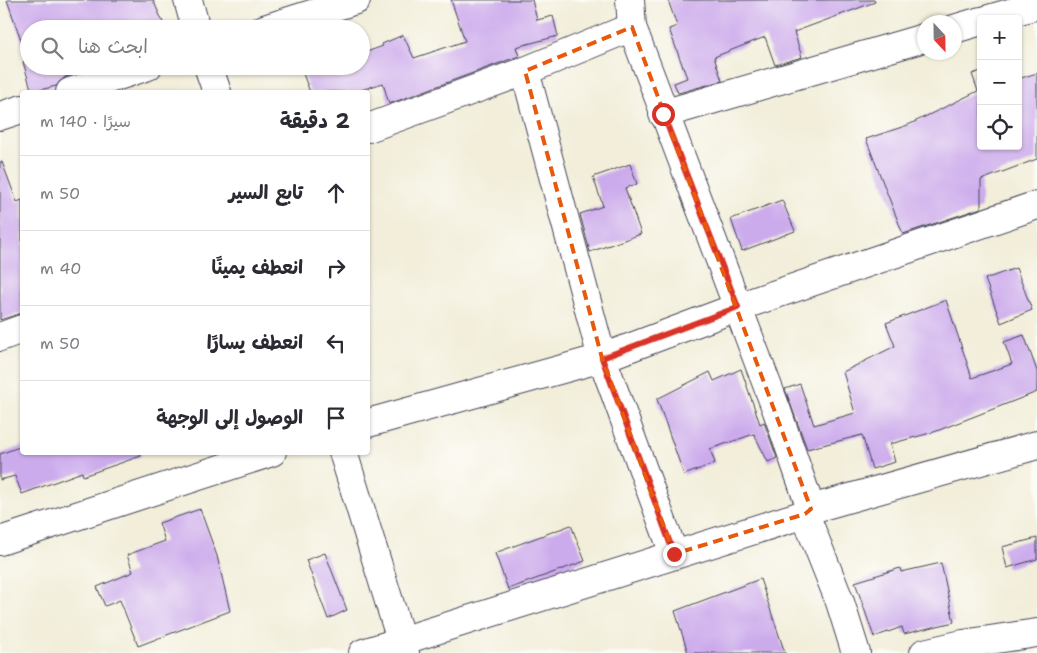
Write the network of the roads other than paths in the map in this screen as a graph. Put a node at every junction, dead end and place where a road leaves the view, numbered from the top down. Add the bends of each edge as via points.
1 (188, 0) edge
2 (356, 0) edge
3 (630, 0) edge
4 (1037, 5) edge
5 (1003, 15) edge
6 (194, 20) edge
7 (293, 20) edge
8 (977, 22) edge
9 (632, 27) junction
10 (962, 27) edge
11 (917, 40) edge
12 (525, 70) junction
13 (121, 75) edge
14 (211, 75) edge
15 (76, 90) edge
16 (217, 90) edge
17 (20, 110) edge
18 (663, 114) junction
19 (0, 116) edge
20 (370, 127) edge
21 (1037, 205) edge
22 (738, 307) junction
23 (20, 330) edge
24 (0, 337) edge
25 (602, 358) junction
26 (370, 422) edge
27 (1037, 445) edge
28 (263, 455) edge
29 (344, 455) edge
30 (808, 512) junction
31 (0, 541) edge
32 (674, 554) junction
33 (1037, 633) edge
34 (403, 647) edge
35 (362, 653) edge
36 (856, 653) edge
37 (924, 653) edge

1 - 6 street
2 - 7 street
3 - 9 street
4 - 5 street
8 - 10 street
9 - 12 street
9 - 18 street
11 - 18 street
12 - 20 street
12 - 25 street
13 - 15 street
14 - 16 street
17 - 19 street
18 - 22 street
21 - 22 street
22 - 25 street
22 - 30 street
23 - 24 street
25 - 26 street
25 - 32 street
27 - 30 street
28 - 31 street
29 - 34 street
30 - 32 street
30 - 36 street
32 - 34 street
33 - 37 street
34 - 35 street

